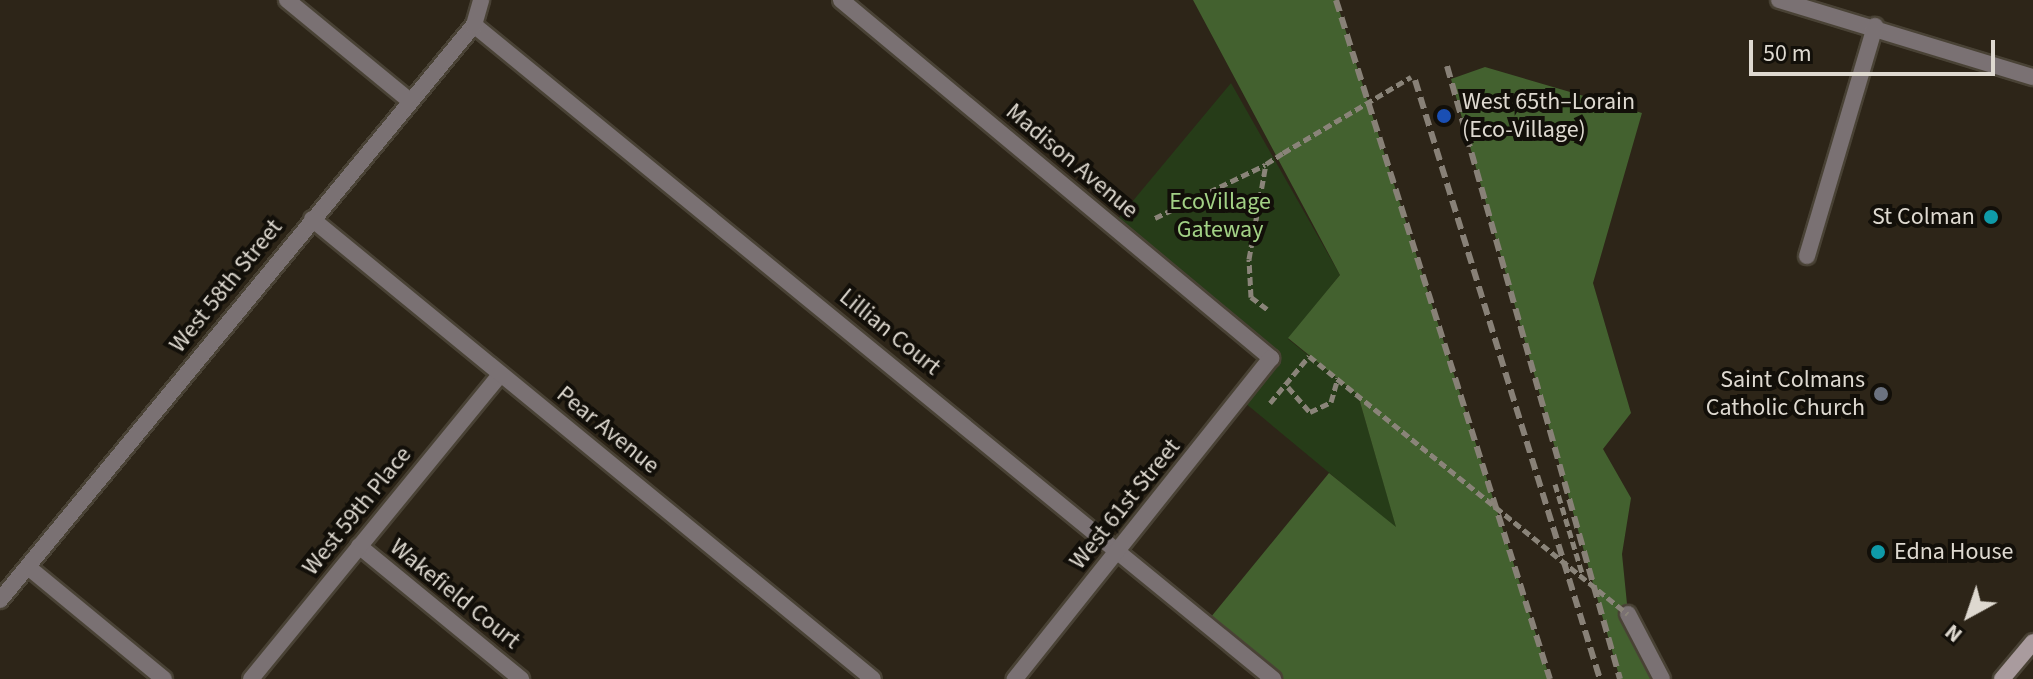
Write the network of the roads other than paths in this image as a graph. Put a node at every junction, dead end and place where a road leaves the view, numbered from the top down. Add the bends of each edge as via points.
1 (287, 0) edge
2 (481, 0) edge
3 (841, 0) edge
4 (1779, 0) edge
5 (474, 25) junction
6 (1875, 26) junction
7 (2033, 77) edge
8 (410, 101) junction
9 (312, 219) junction
10 (1807, 256) dead end
11 (1271, 358) joint
12 (501, 374) junction
13 (359, 546) junction
14 (1119, 550) junction
15 (28, 567) junction
16 (0, 600) edge
17 (1628, 614) road end
18 (2031, 648) edge
19 (164, 679) edge
20 (251, 679) edge
21 (521, 679) edge
22 (873, 679) edge
23 (1015, 679) edge
24 (1273, 679) edge
25 (1662, 679) edge
26 (2002, 679) edge

1 - 8 street
2 - 5 street, West 58th Street
3 - 11 street, Madison Avenue
4 - 6 street
5 - 8 street, West 58th Street
5 - 14 street, Lillian Court
6 - 7 street
6 - 10 street
8 - 9 street, West 58th Street
9 - 12 street, Pear Avenue
9 - 15 street, West 58th Street
11 - 14 street, West 61st Street
12 - 13 street, West 59th Place
12 - 22 street, Pear Avenue
13 - 20 street, West 59th Place
13 - 21 street, Wakefield Court
14 - 23 street, West 61st Street
14 - 24 street, Lillian Court
15 - 16 street, West 58th Street
15 - 19 street
17 - 25 street
18 - 26 street

